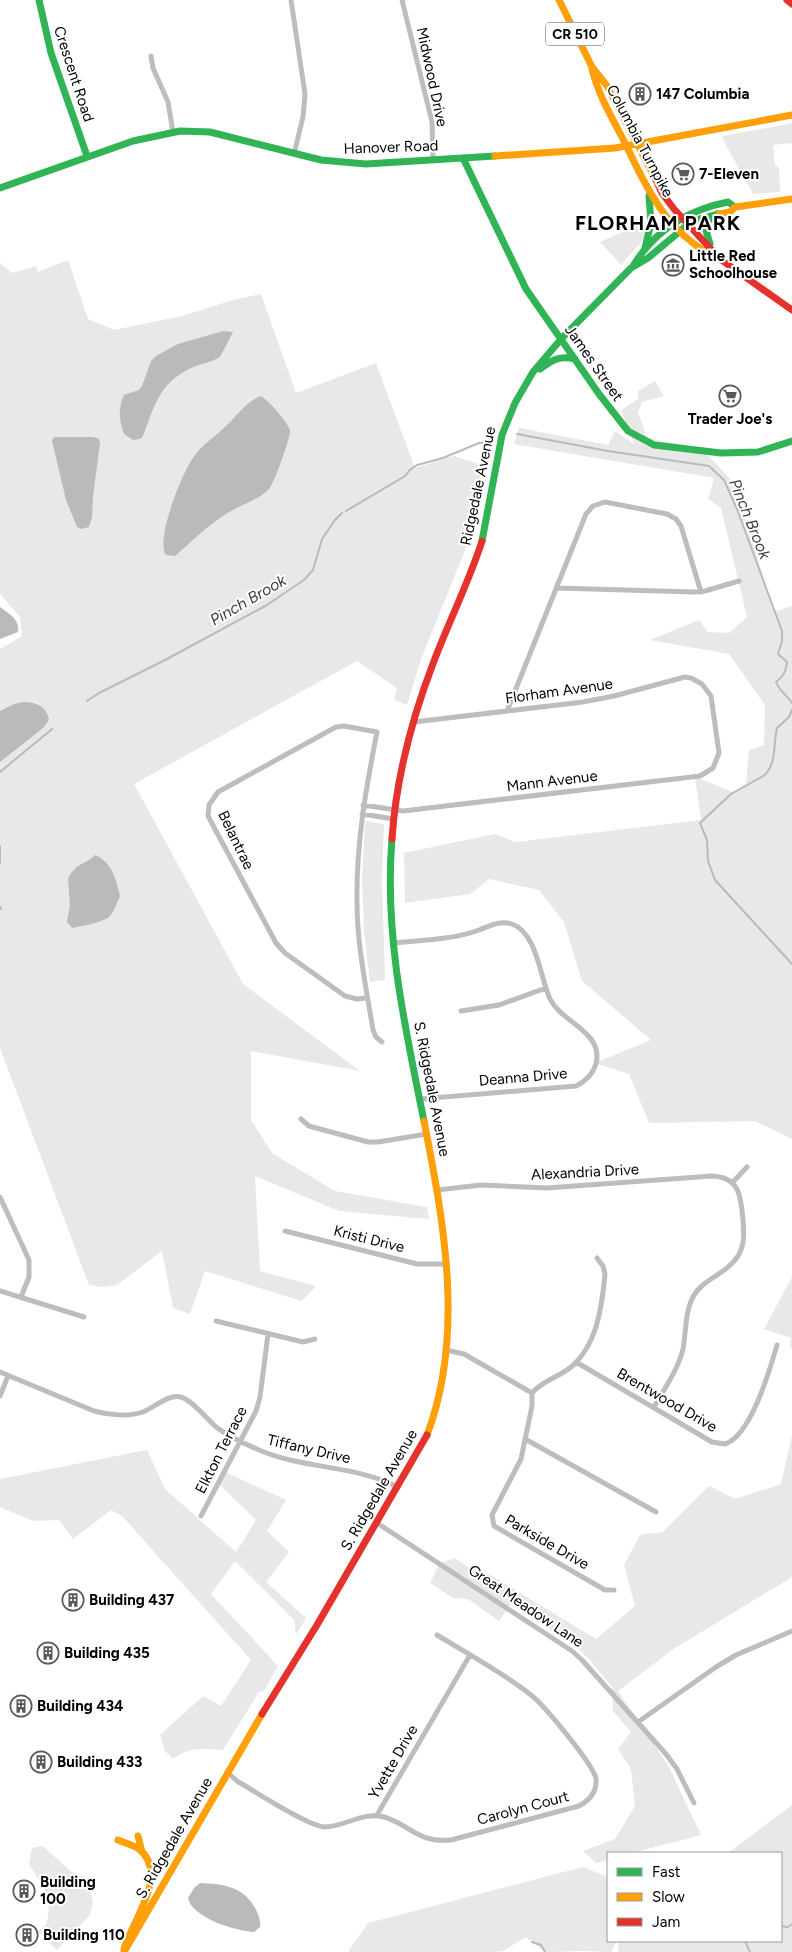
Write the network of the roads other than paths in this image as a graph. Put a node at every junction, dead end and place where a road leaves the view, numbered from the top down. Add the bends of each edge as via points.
1 (39, 0) edge
2 (291, 0) edge
3 (402, 0) edge
4 (559, 0) edge
5 (787, 0) edge
6 (792, 4) edge
7 (151, 56) dead end
8 (592, 68) junction
9 (792, 115) edge
10 (173, 132) junction
11 (638, 143) junction
12 (626, 146) junction
13 (294, 154) junction
14 (87, 156) junction
15 (463, 158) junction
16 (433, 159) junction
17 (0, 188) edge
18 (648, 190) junction
19 (792, 199) edge
20 (735, 207) junction
21 (717, 214) junction
22 (680, 217) junction
23 (671, 223) junction
24 (687, 225) junction
25 (679, 231) junction
26 (645, 248) junction
27 (711, 248) junction
28 (720, 259) junction
29 (633, 266) junction
30 (792, 310) edge
31 (561, 340) junction
32 (575, 360) junction
33 (531, 375) junction
34 (792, 441) edge
35 (738, 581) dead end
36 (557, 588) junction
37 (702, 592) junction
38 (423, 689) joint
39 (507, 711) junction
40 (414, 722) junction
41 (710, 771) joint
42 (363, 805) junction
43 (395, 810) junction
44 (362, 814) junction
45 (394, 819) junction
46 (393, 943) junction
47 (546, 988) junction
48 (367, 998) junction
49 (461, 1011) dead end
50 (382, 1042) dead end
51 (420, 1098) junction
52 (301, 1119) dead end
53 (427, 1134) junction
54 (747, 1167) dead end
55 (732, 1183) junction
56 (437, 1190) junction
57 (0, 1197) edge
58 (285, 1231) dead end
59 (597, 1258) dead end
60 (447, 1264) junction
61 (0, 1291) edge
62 (21, 1297) junction
63 (84, 1317) dead end
64 (216, 1321) dead end
65 (268, 1334) junction
66 (316, 1338) dead end
67 (776, 1345) dead end
68 (446, 1350) junction
69 (576, 1362) junction
70 (0, 1372) edge
71 (8, 1376) junction
72 (532, 1394) junction
73 (0, 1396) edge
74 (654, 1407) junction
75 (526, 1439) junction
76 (241, 1441) junction
77 (398, 1487) junction
78 (656, 1512) dead end
79 (201, 1516) dead end
80 (377, 1523) junction
81 (614, 1590) dead end
82 (792, 1631) edge
83 (437, 1635) dead end
84 (470, 1655) junction
85 (638, 1722) junction
86 (227, 1772) junction
87 (694, 1803) dead end
88 (377, 1816) junction
89 (138, 1836) dead end
90 (118, 1840) dead end
91 (142, 1852) junction
92 (124, 1952) edge

1 - 14 main road, Crescent Road via 51,53
2 - 13 street via 305,94
3 - 16 street, Midwood Drive via 432,122
4 - 8 main road, Columbia Turnpike / CR 510
5 - 6 main road
7 - 10 street via 168,102
8 - 11 main road, Columbia Turnpike / CR 510 via 607,86
8 - 12 main road, Columbia Turnpike / CR 510 via 596,87
9 - 11 main road, Hanover Road
10 - 13 main road, Hanover Road via 202,131
10 - 14 main road, Hanover Road via 142,138
11 - 12 main road, Hanover Road
11 - 22 main road, Columbia Turnpike / CR 510 via 662,193
12 - 15 main road, Hanover Road
12 - 18 main road, Columbia Turnpike / CR 510
13 - 16 main road, Hanover Road via 350,164
14 - 17 main road, Hanover Road
15 - 16 main road, Hanover Road
15 - 31 main road, James Street via 526,289
18 - 23 main road, Columbia Turnpike / CR 510
18 - 26 main road via 653,217
19 - 20 main road, Ridgedale Avenue
20 - 21 main road, Ridgedale Avenue via 730,212
20 - 22 main road, Ridgedale Avenue via 728,202 714,204
21 - 24 main road, Ridgedale Avenue
21 - 27 main road via 708,220 704,228
22 - 23 main road, Ridgedale Avenue
22 - 24 main road, Columbia Turnpike / CR 510
23 - 25 main road, Columbia Turnpike / CR 510
23 - 26 main road, Ridgedale Avenue
24 - 25 main road, Ridgedale Avenue
24 - 27 main road, Columbia Turnpike / CR 510
25 - 28 main road, Columbia Turnpike / CR 510 via 707,255
25 - 29 main road, Ridgedale Avenue via 645,261
26 - 29 main road, Ridgedale Avenue
27 - 28 main road, Columbia Turnpike / CR 510
28 - 30 main road, Columbia Turnpike / CR 510
29 - 31 main road, Ridgedale Avenue
31 - 32 main road, James Street
31 - 33 main road, Ridgedale Avenue
32 - 33 main road via 566,356 556,357
32 - 34 main road, James Street via 620,422 632,434 649,443 736,454 758,452
33 - 38 main road, Ridgedale Avenue via 502,432 482,540
35 - 37 street
36 - 37 street
36 - 37 street via 586,514 592,506 605,502 667,514 676,519
36 - 39 street
38 - 40 main road, S. Ridgedale Avenue
39 - 40 street, Florham Avenue
39 - 41 street, Florham Avenue via 604,698 679,678 692,678 702,684 711,696 719,753
40 - 43 main road, S. Ridgedale Avenue
41 - 43 street, Mann Avenue via 700,776 403,812
42 - 43 street
42 - 44 street, Belantrae
42 - 48 street, Belantrae via 377,732 344,726 336,727 218,792 211,799 208,810 210,822 280,948 345,996
43 - 45 main road, S. Ridgedale Avenue
44 - 45 street
44 - 48 street, Belantrae via 356,903
45 - 46 main road, S. Ridgedale Avenue via 390,854
46 - 47 street, Deanna Drive via 464,935 498,923 510,924 523,931 530,941
46 - 51 main road, S. Ridgedale Avenue via 402,1010
47 - 49 street via 499,1005
47 - 51 street, Deanna Drive via 556,1007 595,1045 596,1062 587,1079 570,1087
48 - 50 street, Belantrae via 373,1030
51 - 53 main road, S. Ridgedale Avenue
52 - 53 street via 309,1126 368,1142
53 - 56 main road, S. Ridgedale Avenue
54 - 55 street
55 - 56 street, Alexandria Drive via 712,1176 547,1188 481,1185
55 - 74 street via 741,1200 744,1237 741,1249 733,1263 693,1297 680,1359
56 - 60 main road, S. Ridgedale Avenue
57 - 62 street via 29,1260 29,1277
58 - 60 street, Kristi Drive via 417,1264
59 - 69 street via 605,1274 595,1329 588,1348
60 - 68 main road, S. Ridgedale Avenue
61 - 62 street
62 - 63 street
64 - 65 street
65 - 66 street via 303,1342
65 - 76 street, Elkton Terrace via 258,1406
67 - 74 street, Brentwood Drive via 759,1399 737,1437 730,1443 712,1442
68 - 72 street via 464,1354
68 - 77 main road, S. Ridgedale Avenue via 443,1383 432,1423
69 - 72 street
69 - 74 street, Brentwood Drive
70 - 71 street, Tiffany Drive
71 - 73 street
71 - 76 street, Tiffany Drive via 106,1413 136,1414 180,1397 188,1400 221,1431
72 - 75 street, Parkside Drive
75 - 78 street
75 - 81 street, Parkside Drive via 518,1468 492,1515 494,1526 605,1590
76 - 77 street, Tiffany Drive via 274,1456 375,1477
76 - 79 street, Elkton Terrace
77 - 80 main road, S. Ridgedale Avenue
80 - 85 street, Great Meadow Lane via 572,1651
80 - 86 main road, S. Ridgedale Avenue
82 - 85 street via 716,1666
83 - 84 street, Carolyn Court
84 - 88 street, Yvette Drive
84 - 88 street, Carolyn Court via 541,1703 592,1769 596,1779 592,1795 579,1806 442,1840 425,1838
85 - 87 street, Great Meadow Lane via 671,1760
86 - 88 street, Yvette Drive via 237,1781 317,1826 333,1826
86 - 92 main road, S. Ridgedale Avenue
89 - 91 main road
90 - 91 main road
91 - 92 main road via 151,1872 149,1890 125,1938

